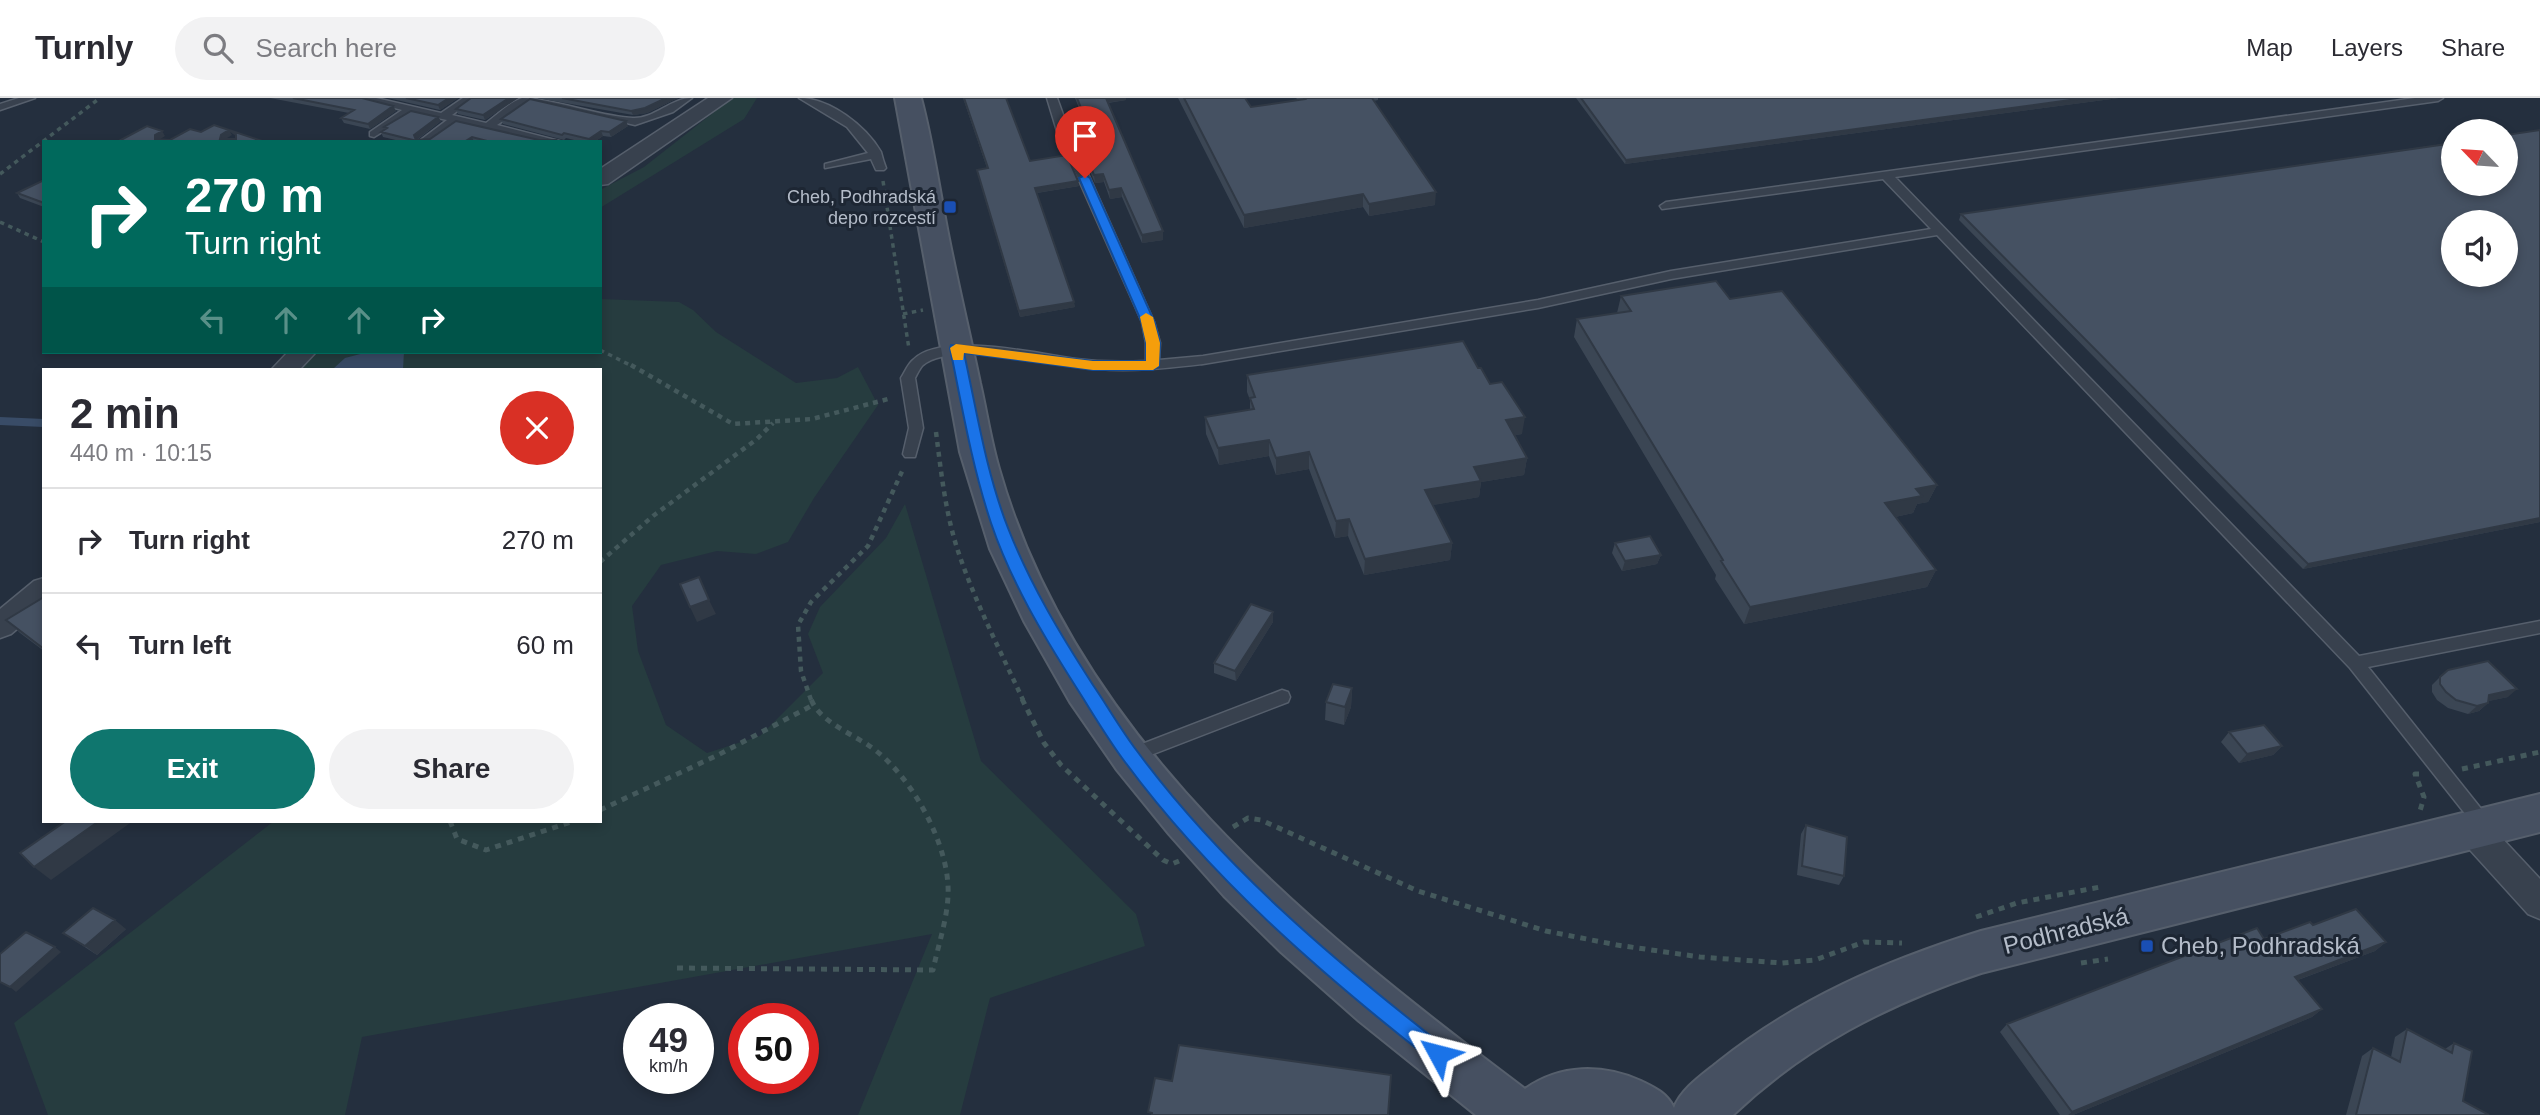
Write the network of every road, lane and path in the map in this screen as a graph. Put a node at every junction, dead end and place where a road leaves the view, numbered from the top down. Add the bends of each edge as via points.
1 (30, 98) edge
2 (100, 98) edge
3 (362, 98) edge
4 (470, 98) edge
5 (531, 98) edge
6 (687, 98) edge
7 (722, 98) edge
8 (804, 98) edge
9 (908, 98) edge
10 (1052, 98) edge
11 (2438, 98) edge
12 (0, 107) edge
13 (413, 108) junction
14 (445, 115) junction
15 (458, 118) junction
16 (490, 125) junction
17 (374, 134) dead end
18 (45, 140) edge
19 (426, 140) edge
20 (550, 140) edge
21 (42, 142) edge
22 (876, 154) junction
23 (829, 166) dead end
24 (880, 167) joint
25 (0, 174) edge
26 (1886, 175) junction
27 (602, 178) edge
28 (1666, 206) dead end
29 (0, 222) edge
30 (1941, 231) junction
31 (42, 241) edge
32 (956, 348) junction
33 (602, 351) edge
34 (301, 354) edge
35 (910, 357) dead end
36 (1153, 366) junction
37 (286, 368) edge
38 (910, 392) junction
39 (773, 424) junction
40 (936, 428) dead end
41 (910, 454) joint
42 (602, 560) edge
43 (42, 591) edge
44 (0, 626) edge
45 (2540, 627) edge
46 (2356, 663) junction
47 (1282, 697) dead end
48 (813, 705) junction
49 (2540, 752) edge
50 (1130, 756) junction
51 (2441, 772) junction
52 (602, 809) edge
53 (2540, 813) edge
54 (2413, 817) dead end
55 (451, 823) edge
56 (568, 823) edge
57 (2479, 829) junction
58 (1226, 831) dead end
59 (1183, 859) dead end
60 (2109, 886) dead end
61 (2540, 903) edge
62 (1964, 921) dead end
63 (1912, 940) dead end
64 (677, 968) dead end
65 (1517, 1115) edge
66 (1534, 1115) edge
67 (1651, 1115) edge
68 (1696, 1115) edge

1 - 12 lane
2 - 18 path
3 - 13 lane
4 - 14 lane
5 - 6 lane via 635,122
5 - 16 lane
7 - 27 street
8 - 22 lane via 864,134
9 - 32 main road
10 - 36 lane via 1148,323
11 - 26 lane
13 - 14 lane
13 - 17 lane
14 - 15 lane
15 - 16 lane
15 - 19 lane
16 - 20 lane
21 - 25 path
22 - 23 lane
22 - 24 lane
24 - 35 path
26 - 28 lane
26 - 30 lane
29 - 31 path
30 - 36 lane via 1671,275 1538,304
30 - 46 lane
32 - 36 lane via 1093,365
32 - 38 lane via 916,362 908,378
32 - 50 main road via 982,472 999,525 1047,628
33 - 39 path via 733,424
34 - 37 street
38 - 39 path via 812,419
38 - 41 lane via 916,428
39 - 42 path
40 - 59 path via 957,547 984,617 1044,743 1073,778 1163,860 1172,864
41 - 48 path via 868,547 811,602 797,625 801,671
43 - 44 street
45 - 46 lane
46 - 51 lane
47 - 50 lane
48 - 52 path
48 - 64 path via 881,753 910,784 933,829 946,861 948,897 933,970
49 - 51 path
50 - 65 main road via 1259,902 1355,989
51 - 54 path via 2415,774 2424,789 2424,802
51 - 57 lane
53 - 57 main road, Podhradská
55 - 56 path via 457,839 486,850
57 - 61 street
57 - 68 main road, Podhradská via 1930,968 1862,996 1794,1034 1736,1076
58 - 63 path via 1248,818 1261,820 1418,891 1533,928 1617,945 1782,962 1815,960 1864,942
60 - 62 path via 2017,903
66 - 67 main road via 1554,1100 1588,1092 1626,1100

